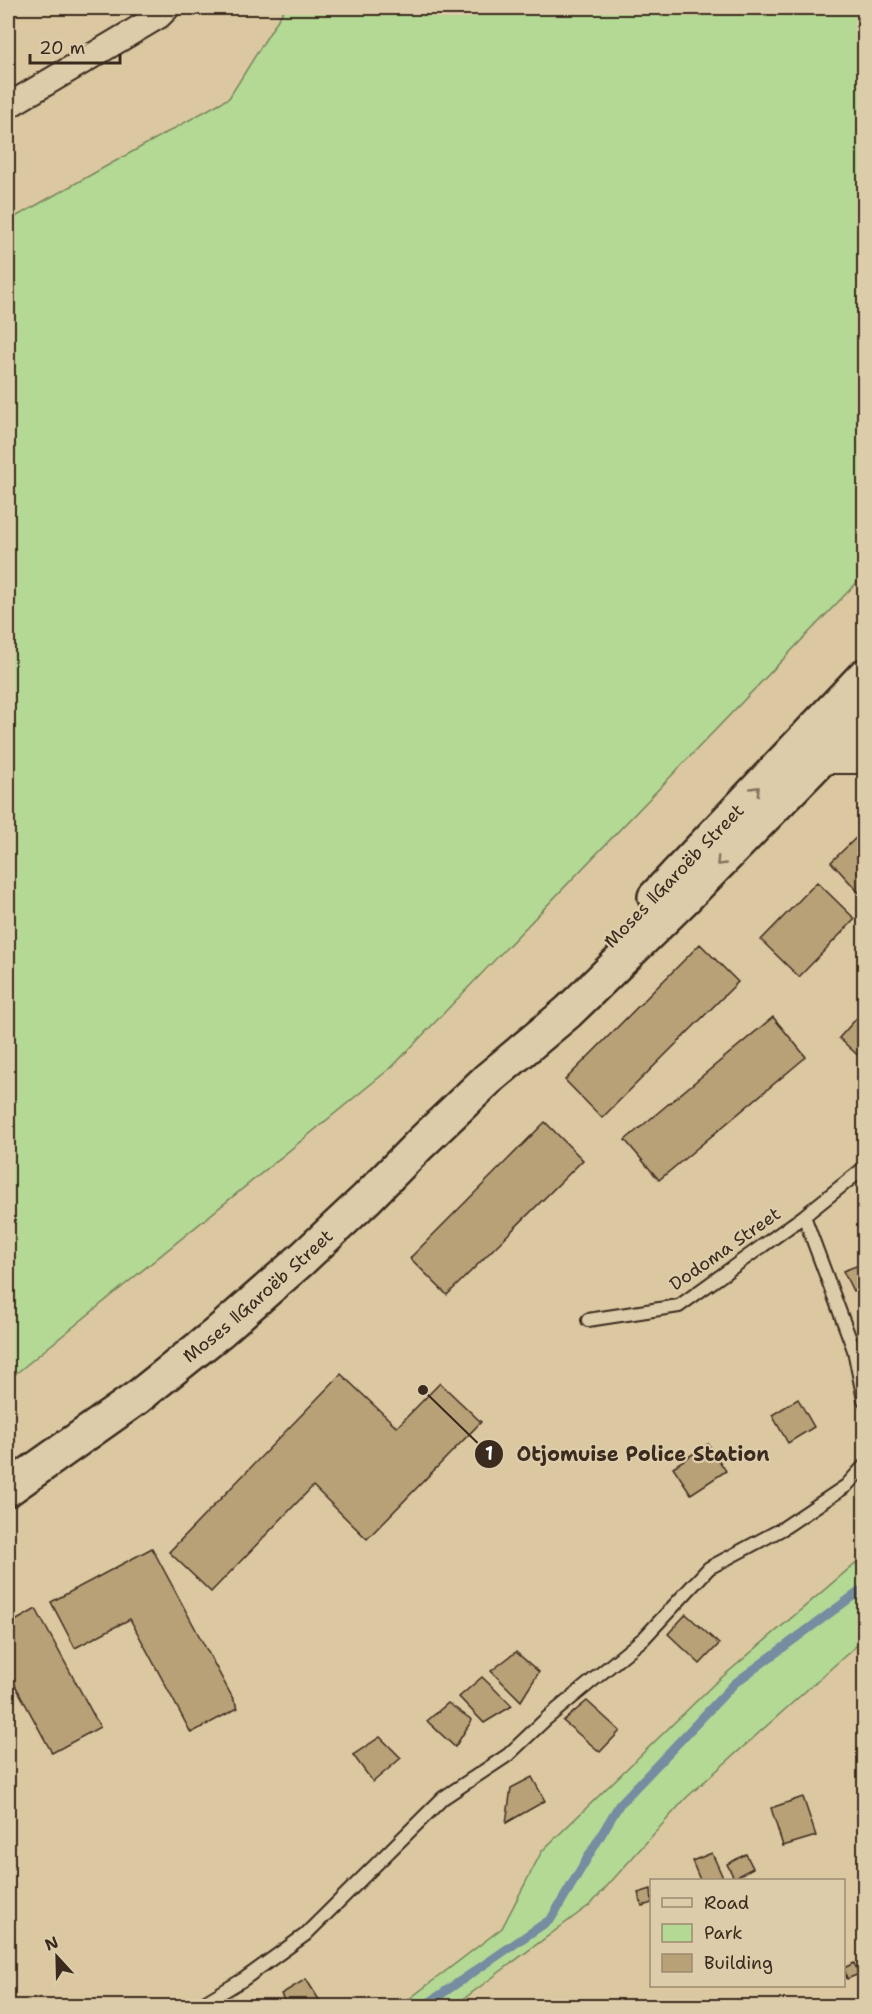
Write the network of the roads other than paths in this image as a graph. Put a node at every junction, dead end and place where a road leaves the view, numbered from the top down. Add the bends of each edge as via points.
1 (167, 8) edge
2 (8, 106) edge
3 (864, 676) edge
4 (864, 716) edge
5 (823, 758) junction
6 (864, 758) edge
7 (488, 1079) junction
8 (864, 1168) edge
9 (804, 1216) junction
10 (588, 1320) dead end
11 (864, 1400) edge
12 (864, 1466) edge
13 (8, 1489) edge
14 (199, 2007) edge

1 - 2 street
7 -> 3 main road, Moses ǁGaroëb Street via 555,1000
4 - 5 main road, Moses ǁGaroëb Street
5 - 6 street
5 -> 7 main road, Moses ǁGaroëb Street via 568,1012
7 - 13 main road, Moses ǁGaroëb Street via 366,1199 219,1332 138,1397
8 - 9 lane, Dodoma Street
9 - 10 lane, Dodoma Street via 679,1306
9 - 11 lane via 854,1350
12 - 14 lane via 846,1486 782,1530 709,1569 644,1638 508,1755 443,1798 305,1935

